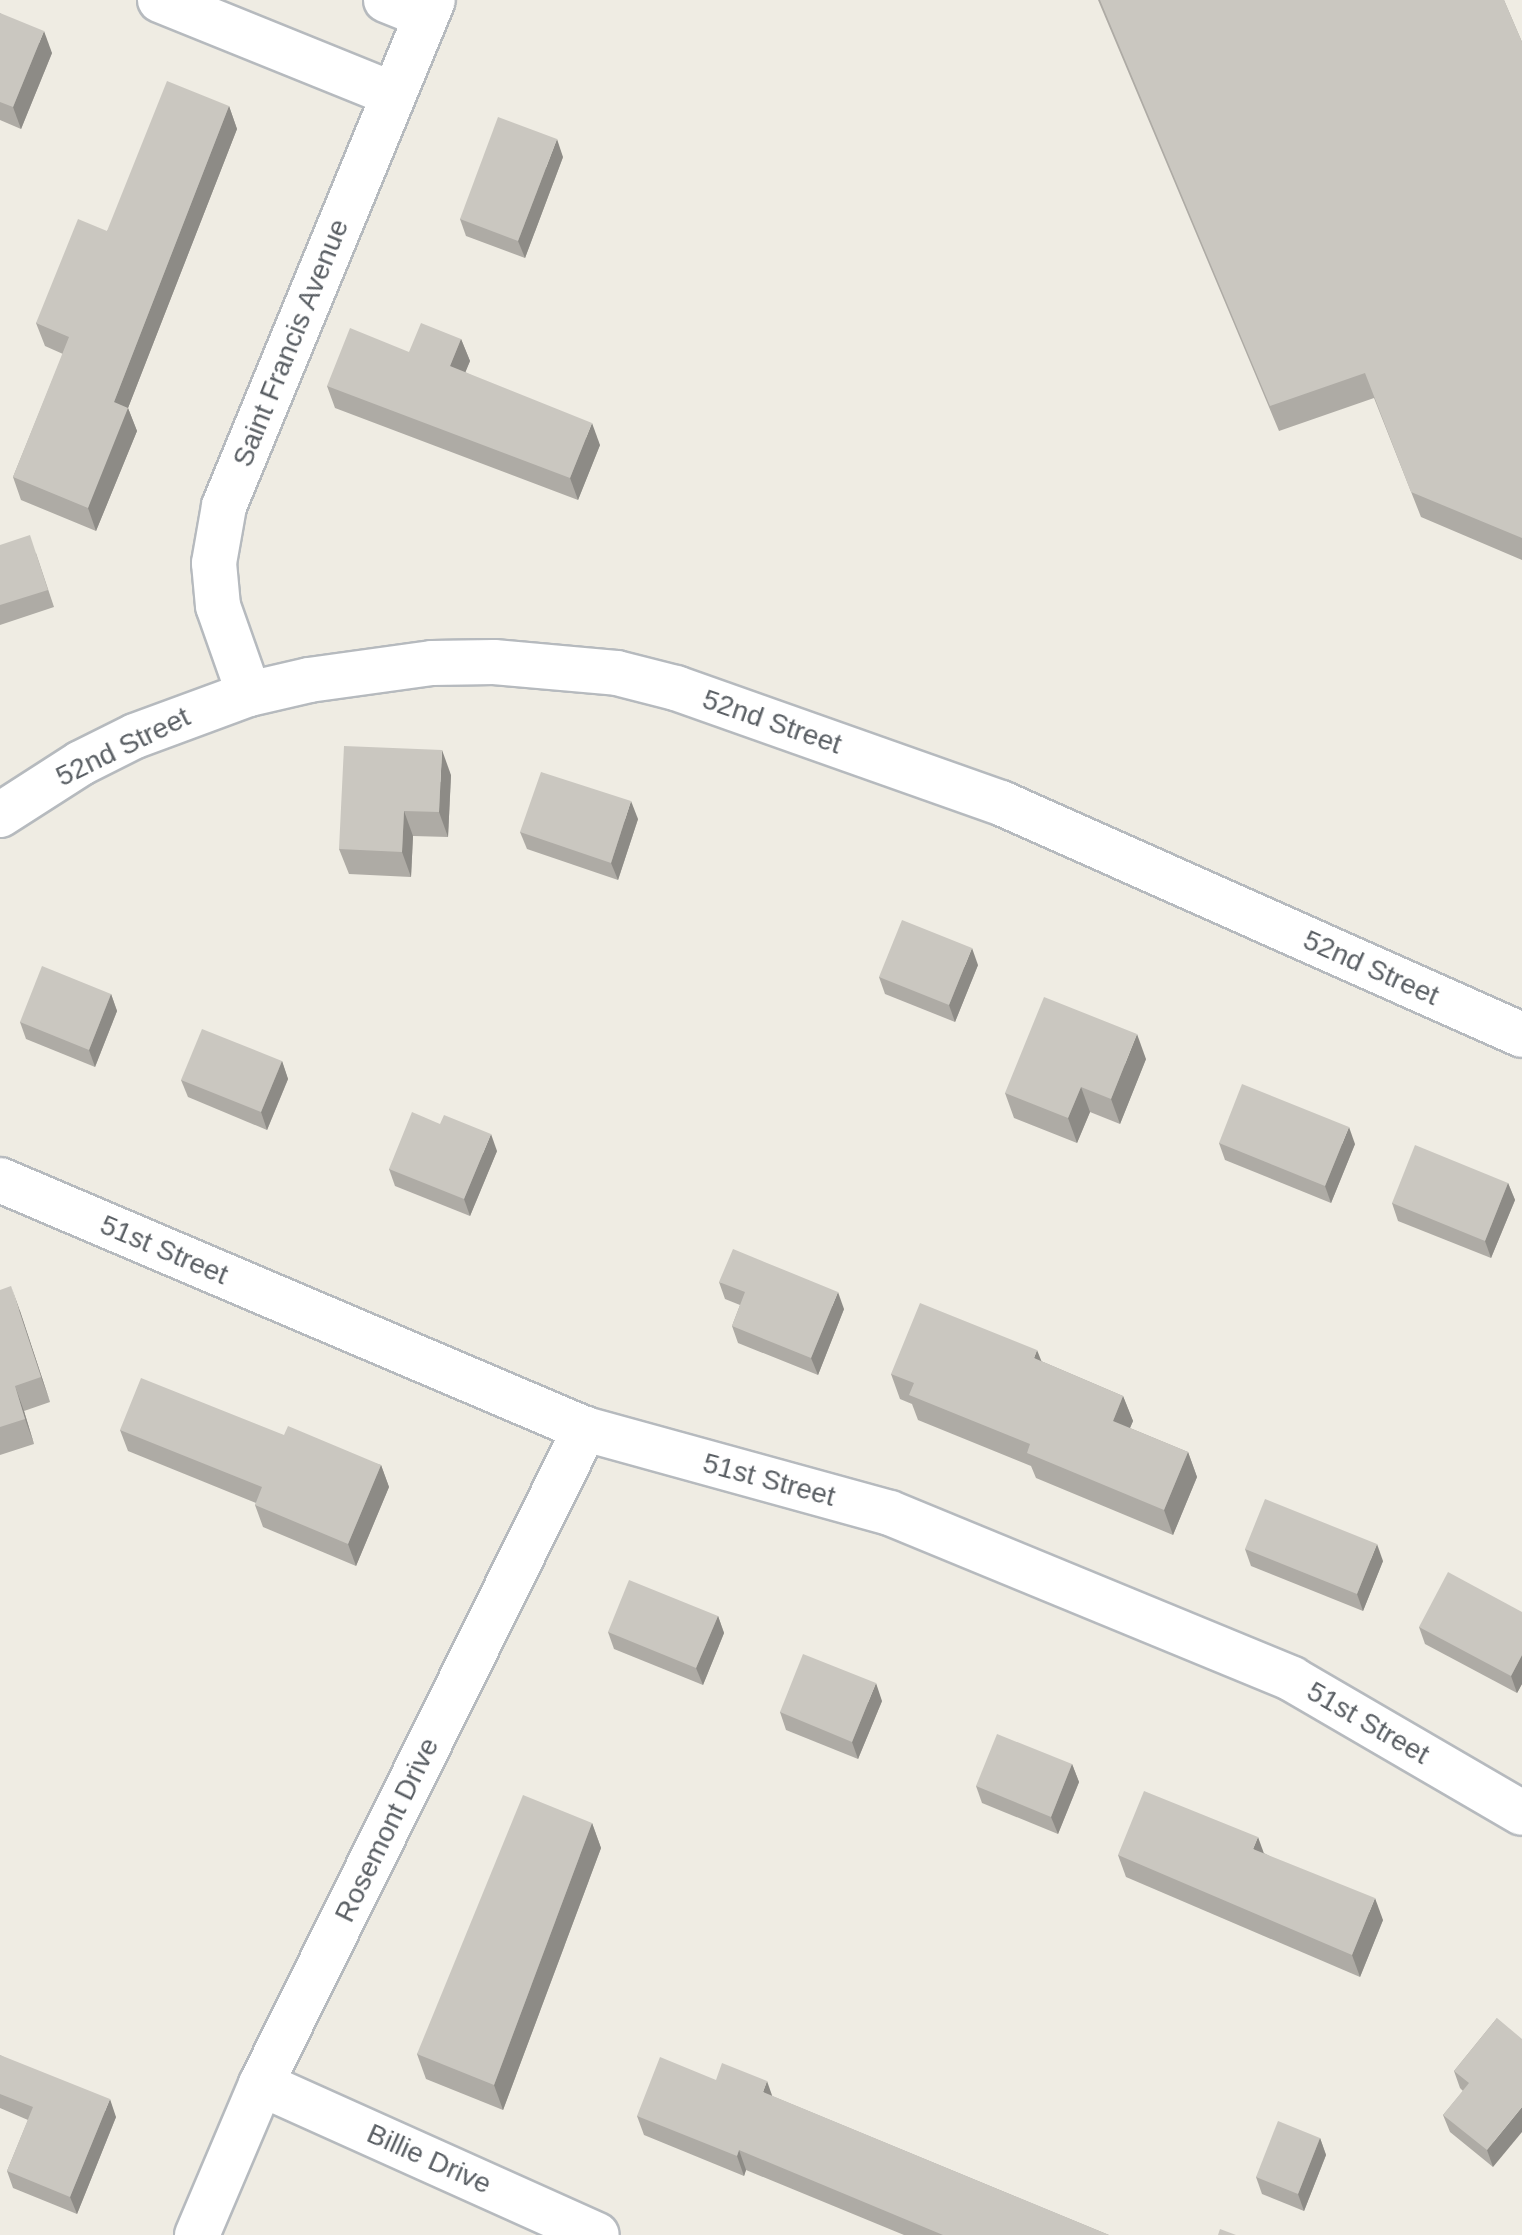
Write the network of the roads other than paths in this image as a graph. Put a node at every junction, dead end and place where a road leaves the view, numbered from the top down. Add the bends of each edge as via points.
1 (160, 0) edge
2 (386, 0) edge
3 (430, 8) edge
4 (393, 94) junction
5 (249, 694) junction
6 (0, 815) edge
7 (1522, 1035) edge
8 (0, 1180) edge
9 (585, 1429) junction
10 (1522, 1813) edge
11 (261, 2084) junction
12 (197, 2235) edge
13 (597, 2235) edge

1 - 4 street
2 - 3 street
3 - 4 street, Saint Francis Avenue
4 - 5 street, Saint Francis Avenue via 224,506 214,563 218,606
5 - 6 street, 52nd Street via 135,736
5 - 7 street, 52nd Street via 370,669 478,662 617,673 676,688 1001,803
8 - 9 street, 51st Street
9 - 10 street, 51st Street via 890,1513 1292,1679
9 - 11 street, Rosemont Drive
11 - 12 street, Rosemont Drive
11 - 13 street, Billie Drive

